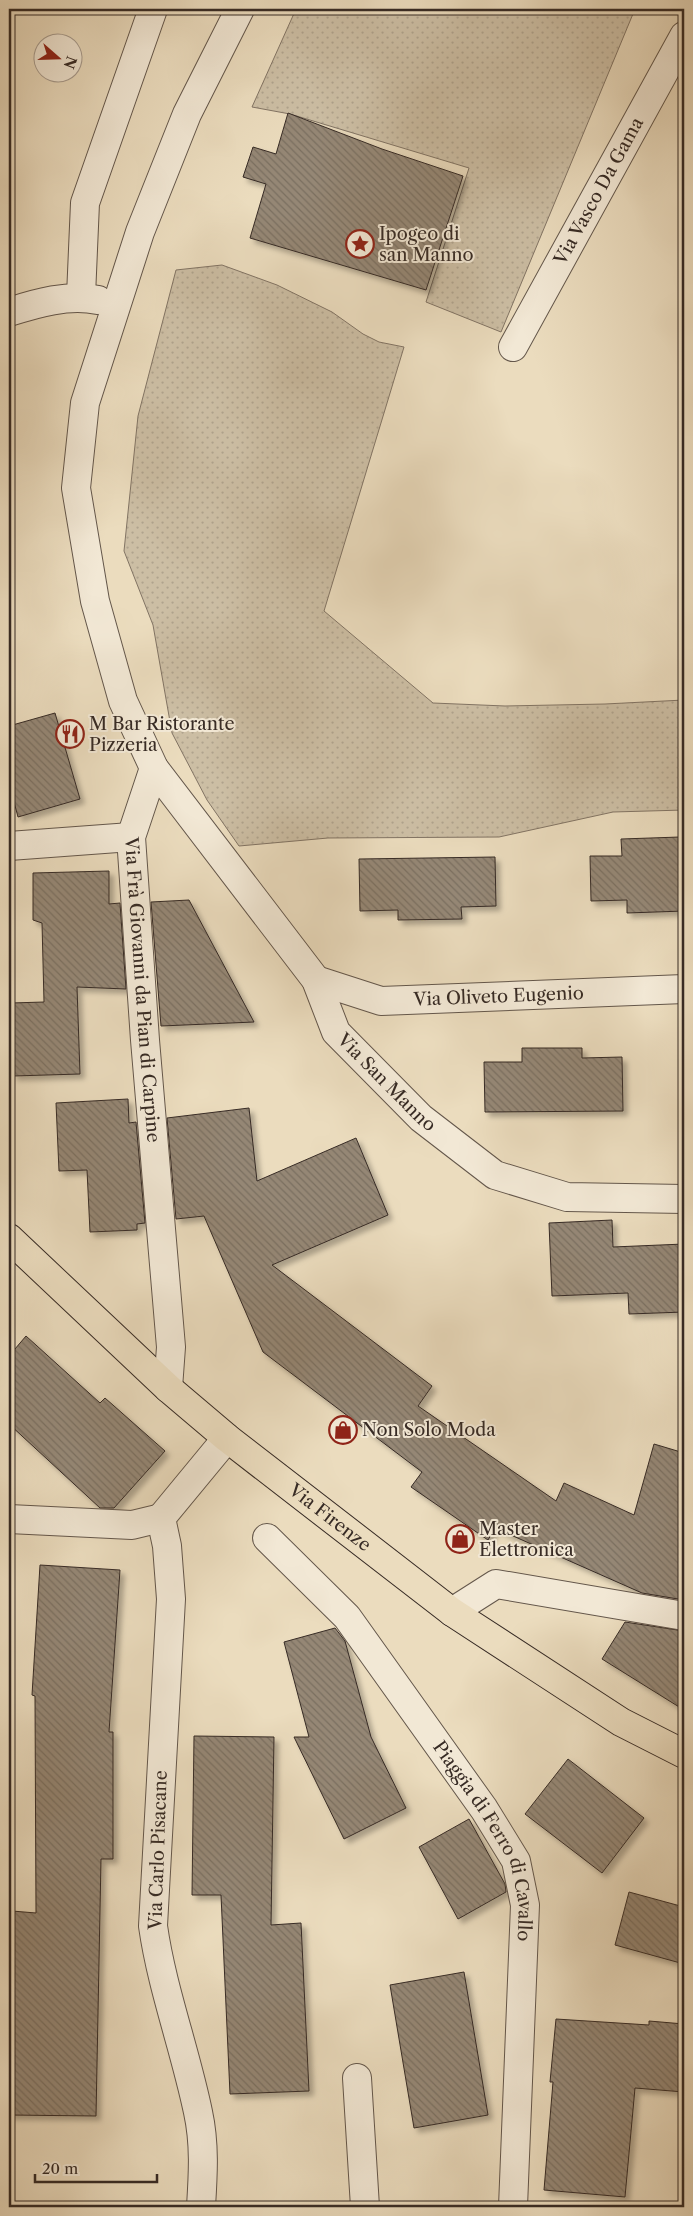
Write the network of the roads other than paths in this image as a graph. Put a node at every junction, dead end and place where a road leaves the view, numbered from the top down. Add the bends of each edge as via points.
1 (153, 9) edge
2 (240, 9) edge
3 (684, 36) edge
4 (81, 296) junction
5 (116, 304) junction
6 (9, 312) edge
7 (513, 347) dead end
8 (154, 768) junction
9 (131, 836) junction
10 (9, 846) edge
11 (316, 980) junction
12 (684, 989) edge
13 (684, 1199) edge
14 (9, 1238) edge
15 (168, 1388) junction
16 (227, 1438) junction
17 (161, 1518) junction
18 (9, 1519) edge
19 (267, 1538) dead end
20 (452, 1612) junction
21 (684, 1616) edge
22 (684, 1754) edge
23 (357, 2078) dead end
24 (201, 2207) edge
25 (365, 2207) edge
26 (513, 2207) edge

1 - 4 street via 85,203
2 - 5 street via 187,114 140,232
3 - 7 street, Via Vasco Da Gama
4 - 5 street
4 - 6 street via 32,304
5 - 8 street via 85,403 76,488 95,601 123,701
8 - 9 street, Via Frà Giovanni da Pian di Carpine
8 - 11 street, Via San Manno
9 - 10 street
9 - 15 street, Via Frà Giovanni da Pian di Carpine via 171,1347
11 - 12 street, Via Oliveto Eugenio via 381,1001
11 - 13 street, Via San Manno via 336,1032 421,1118 495,1175 567,1197
14 - 15 main road, Via Firenze
15 - 16 main road, Via Firenze
16 - 17 street
16 - 20 main road, Via Firenze
17 - 18 street via 132,1525
17 - 24 street, Via Carlo Pisacane via 167,1546 171,1599 153,1926 158,1960 198,2113 204,2160
19 - 26 street, Piaggia di Ferro di Cavallo via 347,1617 484,1809 516,1861 525,1905
20 - 21 street via 496,1584
20 - 22 main road, Via Firenze via 621,1722
23 - 25 street

